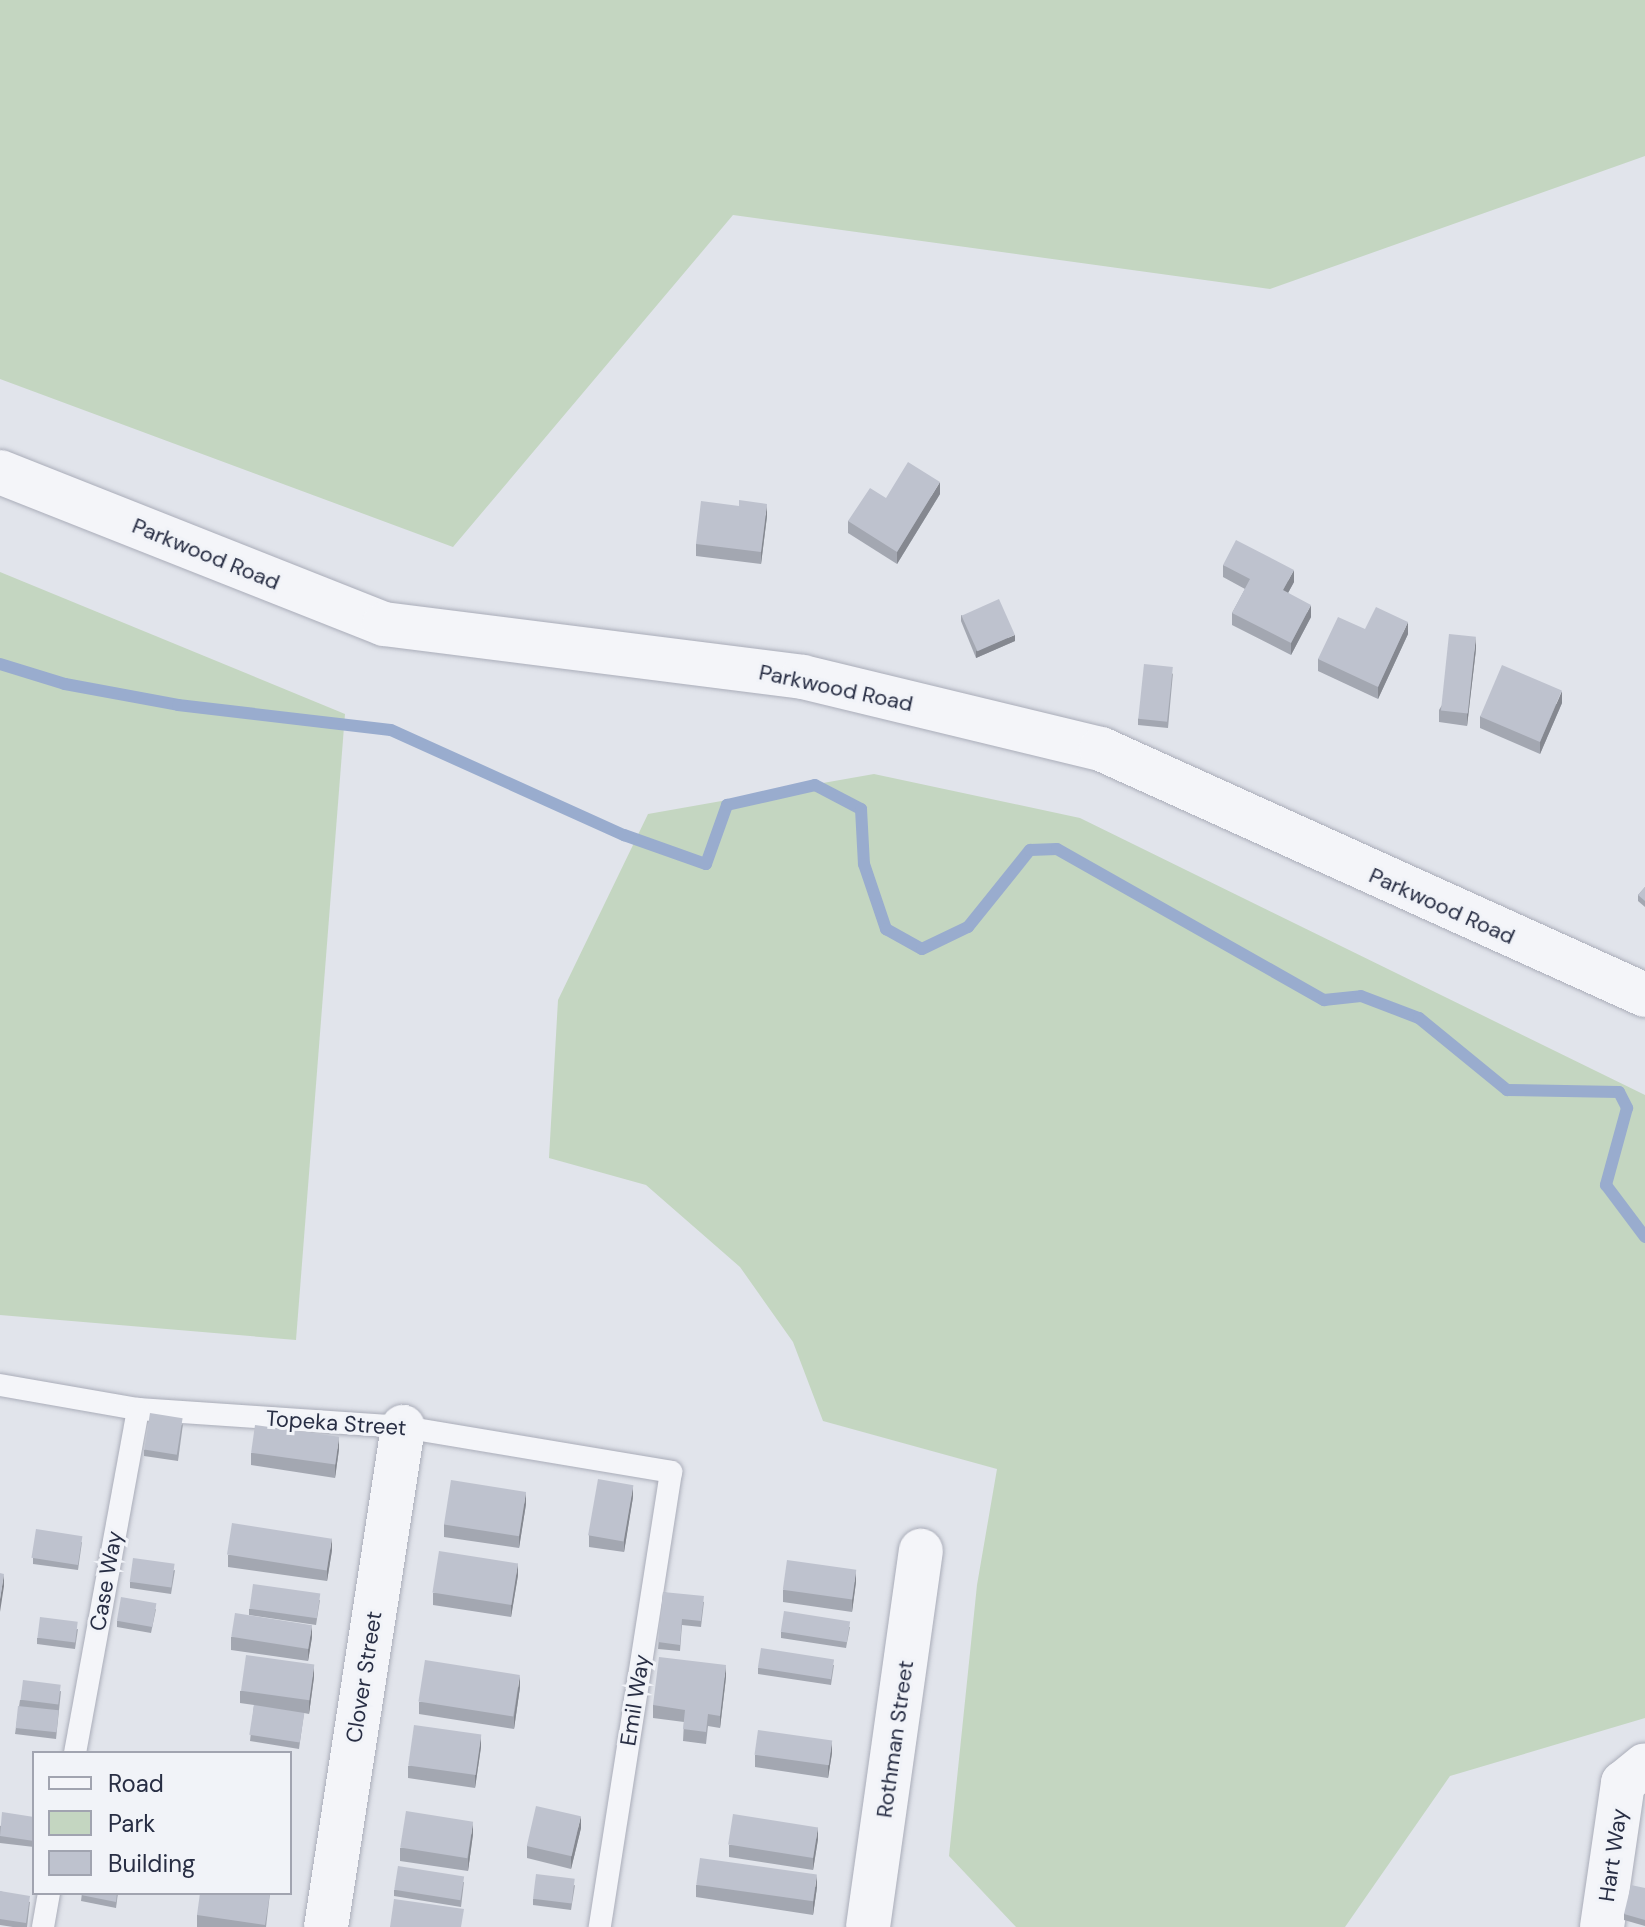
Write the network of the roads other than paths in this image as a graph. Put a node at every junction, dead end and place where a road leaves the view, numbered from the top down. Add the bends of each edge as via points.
1 (0, 472) edge
2 (1645, 995) edge
3 (0, 1385) edge
4 (138, 1409) junction
5 (403, 1427) junction
6 (671, 1472) joint
7 (921, 1551) dead end
8 (75, 1751) edge
9 (1634, 1774) edge
10 (49, 1895) edge
11 (43, 1927) edge
12 (326, 1927) edge
13 (600, 1927) edge
14 (868, 1927) edge
15 (1602, 1927) edge

1 - 2 street, Parkwood Road via 384,624 803,677 1101,749
3 - 4 lane, Topeka Street
4 - 5 lane, Topeka Street
4 - 8 lane, Case Way
5 - 6 lane, Topeka Street
5 - 12 street, Clover Street
6 - 13 lane, Emil Way
7 - 14 street, Rothman Street
9 - 15 street, Hart Way
10 - 11 lane

